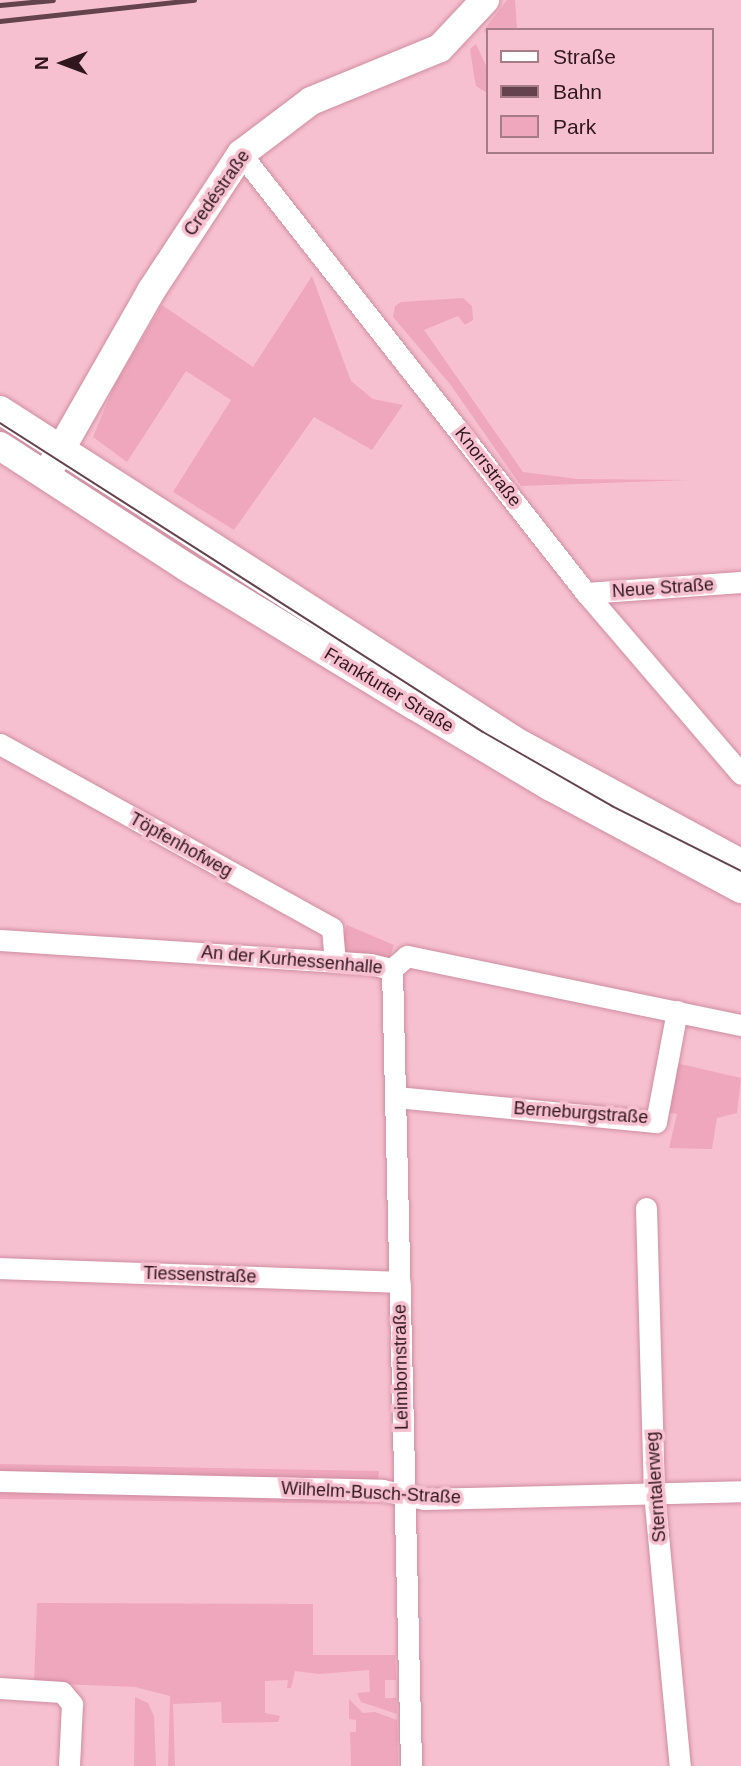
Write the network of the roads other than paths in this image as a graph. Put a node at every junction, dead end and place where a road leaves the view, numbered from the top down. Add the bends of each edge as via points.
1 (485, 0) edge
2 (241, 154) junction
3 (0, 410) edge
4 (0, 446) edge
5 (61, 446) junction
6 (47, 474) junction
7 (741, 582) edge
8 (586, 593) junction
9 (0, 744) edge
10 (741, 774) edge
11 (741, 863) edge
12 (741, 889) edge
13 (0, 940) edge
14 (335, 962) junction
15 (392, 969) junction
16 (677, 1011) junction
17 (741, 1025) edge
18 (396, 1097) junction
19 (646, 1208) dead end
20 (0, 1268) edge
21 (400, 1282) junction
22 (0, 1481) edge
23 (741, 1491) edge
24 (654, 1493) junction
25 (404, 1494) junction
26 (0, 1688) edge
27 (69, 1766) edge
28 (411, 1766) edge
29 (680, 1766) edge

1 - 2 main road, Credéstraße via 440,48 318,97
2 - 5 main road, Credéstraße via 151,291
2 - 8 street, Knorrstraße
3 - 5 main road, Frankfurter Straße
4 - 6 main road, Frankfurter Straße
5 - 6 main road
5 - 11 main road, Frankfurter Straße via 517,742
6 - 12 main road, Frankfurter Straße via 186,567 426,713 551,787
7 - 8 street, Neue Straße
8 - 10 street, Knorrstraße
9 - 14 street, Töpfenhofweg via 332,928
13 - 14 street, An der Kurhessenhalle
14 - 15 street, An der Kurhessenhalle
15 - 16 street, An der Kurhessenhalle via 407,956
15 - 18 street, Leimbornstraße
16 - 17 street, An der Kurhessenhalle
16 - 18 street, Berneburgstraße via 656,1122
18 - 21 street, Leimbornstraße
19 - 24 street, Sterntalerweg
20 - 21 street, Tiessenstraße
21 - 25 street, Leimbornstraße
22 - 25 street, Wilhelm-Busch-Straße
23 - 24 street, Wilhelm-Busch-Straße
24 - 25 street, Wilhelm-Busch-Straße via 424,1499
24 - 29 street, Sterntalerweg
25 - 28 street, Leimbornstraße
26 - 27 street via 62,1692 72,1704

